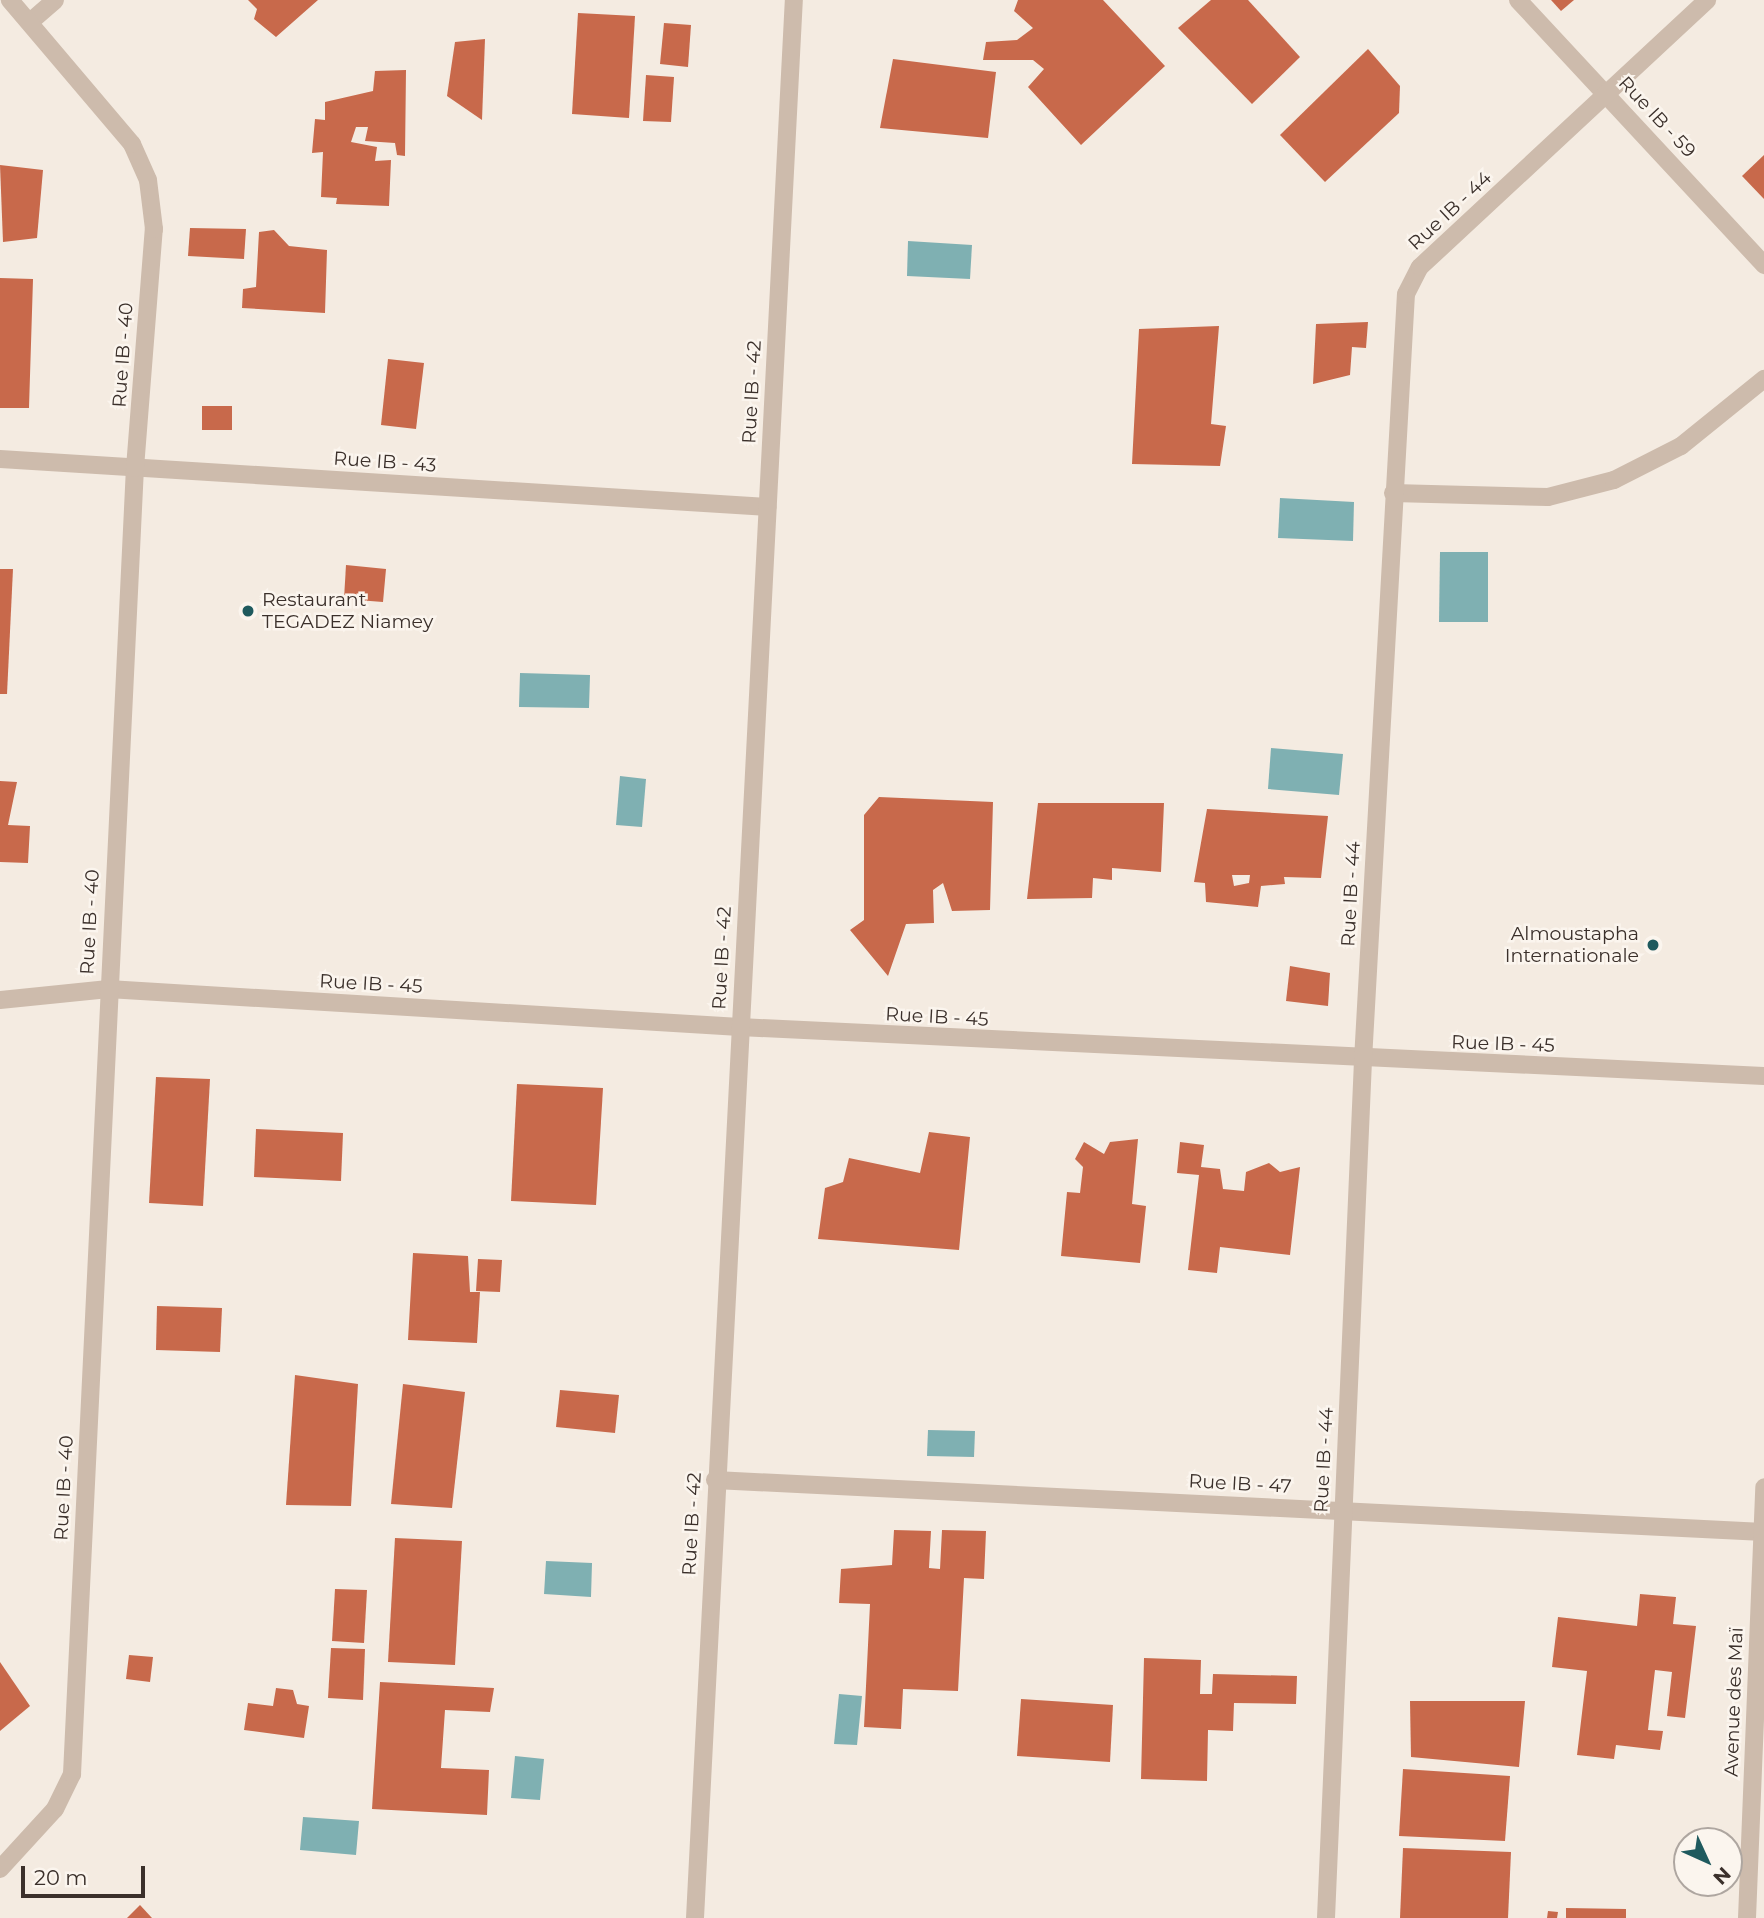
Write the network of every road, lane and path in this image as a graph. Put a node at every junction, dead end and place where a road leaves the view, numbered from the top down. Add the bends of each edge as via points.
1 (10, 0) edge
2 (55, 0) edge
3 (794, 0) edge
4 (1518, 0) edge
5 (1707, 0) edge
6 (30, 22) junction
7 (1607, 94) junction
8 (1764, 265) edge
9 (1764, 379) edge
10 (0, 458) edge
11 (135, 468) junction
12 (1393, 494) junction
13 (767, 507) junction
14 (108, 989) junction
15 (0, 1000) edge
16 (740, 1027) junction
17 (1363, 1060) junction
18 (1764, 1076) edge
19 (715, 1480) junction
20 (1764, 1487) edge
21 (1342, 1510) junction
22 (1763, 1532) edge
23 (0, 1869) edge
24 (695, 1918) edge
25 (1326, 1918) edge
26 (1747, 1918) edge

1 - 6 street, Rue IB - 40
2 - 6 street
3 - 13 street, Rue IB - 42
4 - 7 street, Rue IB - 59
5 - 7 street, Rue IB - 44
6 - 11 street, Rue IB - 40 via 132,145 148,180 154,229
7 - 8 street, Rue IB - 59
7 - 12 street, Rue IB - 44 via 1411,280
9 - 12 street via 1681,446 1614,481 1548,497
10 - 11 street, Rue IB - 43
11 - 13 street, Rue IB - 43
11 - 14 street, Rue IB - 40
12 - 17 street, Rue IB - 44
13 - 16 street, Rue IB - 42
14 - 15 street, Rue IB - 45
14 - 16 street, Rue IB - 45
14 - 23 street, Rue IB - 40 via 72,1774 55,1810
16 - 17 street, Rue IB - 45
16 - 19 street, Rue IB - 42
17 - 18 street, Rue IB - 45
17 - 21 street, Rue IB - 44
19 - 21 street, Rue IB - 47
19 - 24 street, Rue IB - 42
20 - 22 street, Avenue des Maï
21 - 22 street, Rue IB - 47
21 - 25 street, Rue IB - 44
22 - 26 street, Avenue des Maï

